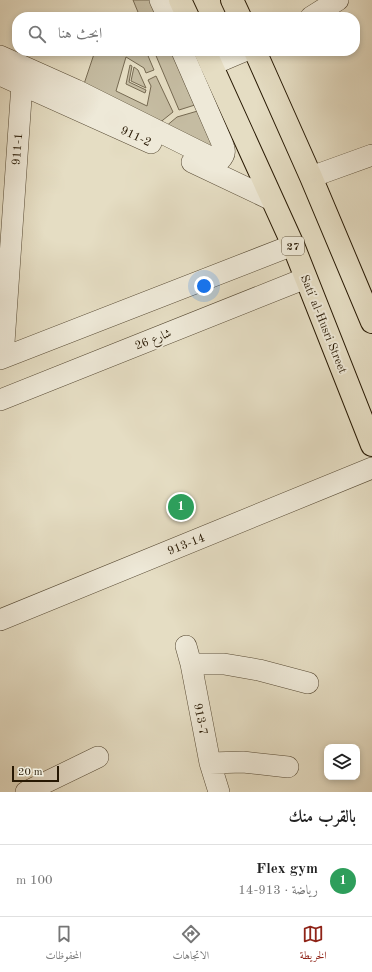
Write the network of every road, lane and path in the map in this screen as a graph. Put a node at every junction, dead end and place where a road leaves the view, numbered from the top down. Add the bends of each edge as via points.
1 (160, 0) edge
2 (180, 0) edge
3 (232, 0) edge
4 (338, 0) edge
5 (166, 12) edge
6 (186, 12) edge
7 (238, 12) edge
8 (319, 12) edge
9 (0, 56) edge
10 (184, 56) edge
11 (218, 56) edge
12 (257, 56) edge
13 (208, 58) edge
14 (0, 75) edge
15 (22, 84) junction
16 (372, 155) edge
17 (311, 177) junction
18 (272, 200) junction
19 (293, 245) junction
20 (306, 278) junction
21 (372, 322) edge
22 (2, 358) edge
23 (0, 400) edge
24 (372, 446) edge
25 (372, 468) edge
26 (0, 620) edge
27 (308, 683) dead end
28 (98, 757) dead end
29 (210, 762) junction
30 (288, 767) dead end
31 (57, 785) edge
32 (26, 792) edge
33 (219, 792) edge

1 - 5 street
2 - 6 main road
3 - 7 main road
4 - 8 street
9 - 10 street via 220,160 225,151
11 - 13 street
12 - 17 main road
13 - 18 main road, Sati' al-Husri Street / 27
14 - 15 street, 911-2
15 - 18 street, 911-2
15 - 22 street, 911-1
16 - 17 street
17 - 21 main road
18 - 19 main road, Sati' al-Husri Street / 27
19 - 20 main road, Sati' al-Husri Street / 27
19 - 22 street
20 - 23 street, شارع 26
20 - 24 main road, Sati' al-Husri Street / 27
25 - 26 street, 913-14
27 - 29 street, 913-7 via 188,655
28 - 31 street
29 - 30 street via 243,762
29 - 33 street, 913-7
31 - 32 street

